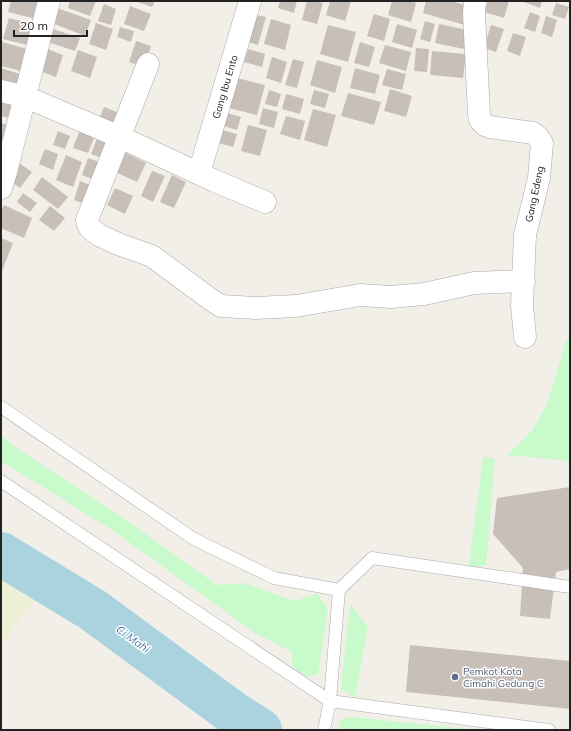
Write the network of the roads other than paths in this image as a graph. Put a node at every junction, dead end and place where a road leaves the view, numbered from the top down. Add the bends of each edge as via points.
1 (49, 1) edge
2 (250, 1) edge
3 (475, 1) edge
4 (148, 64) dead end
5 (1, 91) edge
6 (26, 97) junction
7 (120, 137) junction
8 (199, 174) junction
9 (1, 188) edge
10 (265, 202) dead end
11 (524, 281) junction
12 (525, 337) dead end
13 (1, 407) edge
14 (1, 481) edge
15 (570, 587) edge
16 (339, 590) junction
17 (330, 701) junction
18 (324, 730) edge
19 (549, 730) edge

1 - 6 street
2 - 8 street, Gang Ibu Ento
3 - 11 street, Gang Edeng via 477,103 480,120 490,127 533,133 542,143 539,178 525,235
4 - 7 street
5 - 6 street
6 - 7 street
6 - 9 street
7 - 8 street
7 - 11 street via 87,220 90,228 118,244 152,256 221,306 296,306 360,295 391,297 424,294 474,283
8 - 10 street
11 - 12 street, Gang Edeng via 522,306
13 - 16 lane via 194,539 274,578
14 - 17 lane
15 - 16 lane via 372,558
16 - 17 lane
17 - 18 lane
17 - 19 lane

